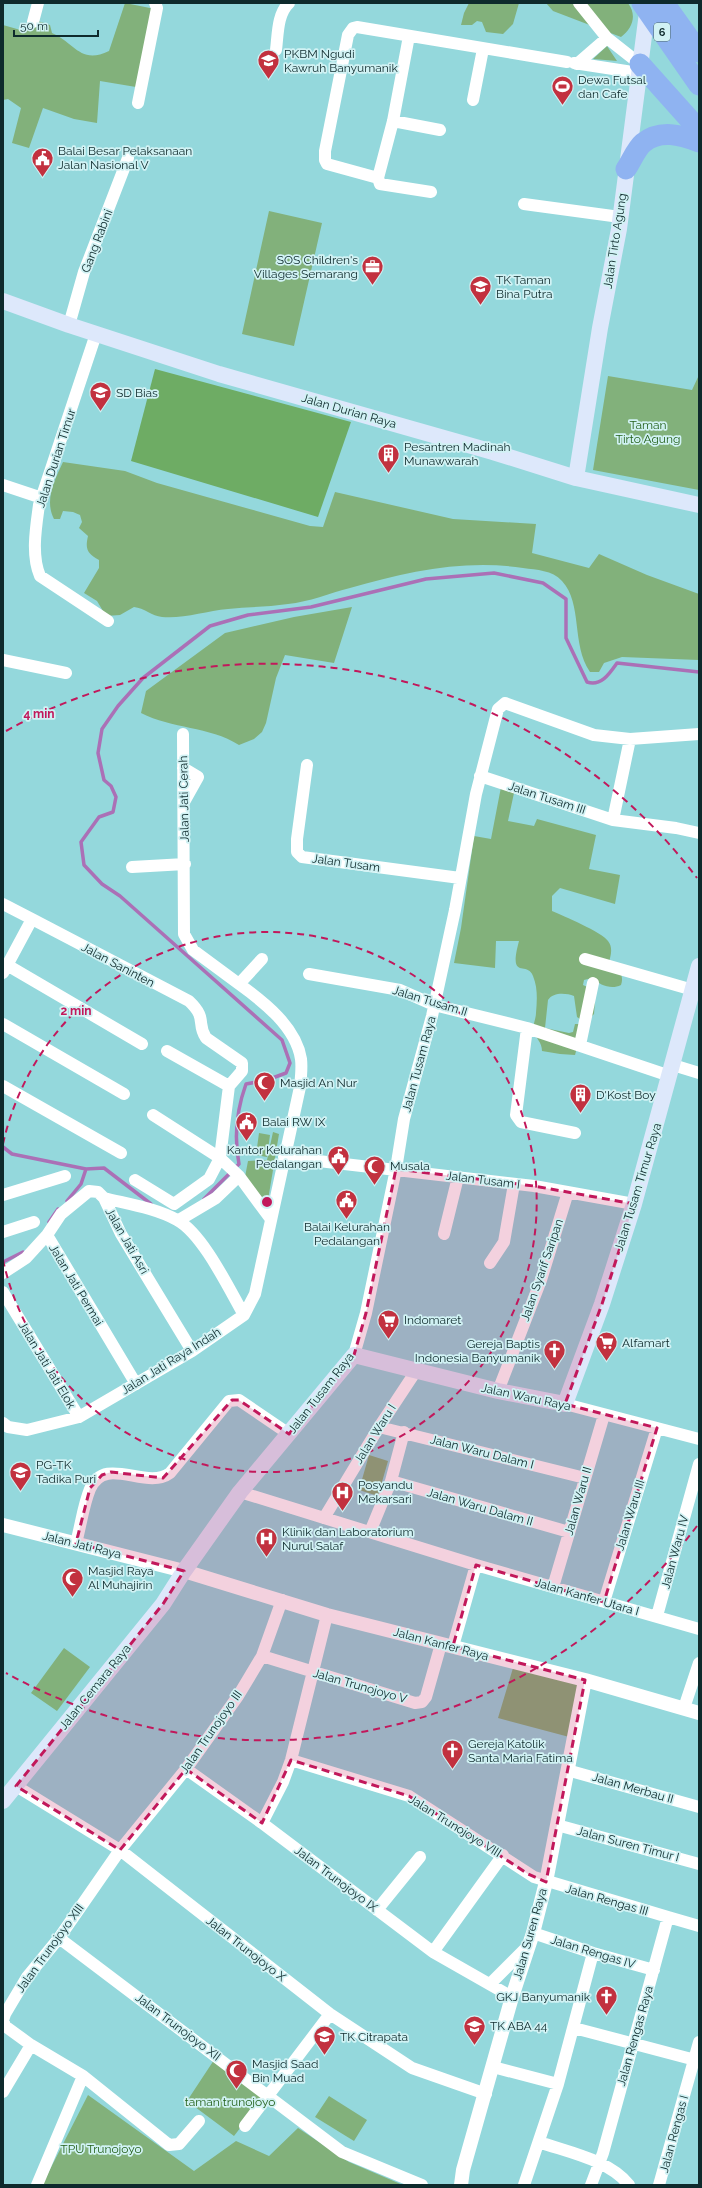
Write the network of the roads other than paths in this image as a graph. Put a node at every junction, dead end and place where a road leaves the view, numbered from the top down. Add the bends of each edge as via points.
1 (38, 3) edge
2 (155, 3) edge
3 (579, 3) edge
4 (642, 3) edge
5 (648, 3) edge
6 (664, 3) edge
7 (287, 4) edge
8 (33, 22) dead end
9 (409, 36) junction
10 (607, 38) junction
11 (483, 49) junction
12 (276, 50) dead end
13 (691, 57) edge
14 (573, 63) junction
15 (640, 69) junction
16 (699, 85) edge
17 (473, 100) dead end
18 (138, 103) dead end
19 (393, 121) junction
20 (440, 130) dead end
21 (699, 130) edge
22 (699, 142) edge
23 (128, 158) dead end
24 (626, 170) junction
25 (378, 178) junction
26 (431, 192) dead end
27 (524, 204) dead end
28 (620, 217) junction
29 (3, 301) edge
30 (69, 325) junction
31 (96, 334) junction
32 (576, 478) junction
33 (3, 485) edge
34 (42, 498) junction
35 (699, 505) edge
36 (108, 621) dead end
37 (3, 660) edge
38 (66, 673) dead end
39 (183, 734) dead end
40 (699, 734) edge
41 (630, 738) junction
42 (308, 765) dead end
43 (480, 776) junction
44 (613, 820) junction
45 (699, 833) edge
46 (185, 864) junction
47 (132, 867) dead end
48 (460, 878) junction
49 (3, 904) edge
50 (32, 919) junction
51 (262, 958) dead end
52 (586, 958) dead end
53 (699, 966) edge
54 (5, 969) edge
55 (309, 974) dead end
56 (593, 983) dead end
57 (239, 984) junction
58 (693, 990) junction
59 (434, 1005) junction
60 (3, 1024) edge
61 (527, 1028) junction
62 (142, 1044) dead end
63 (580, 1045) junction
64 (167, 1052) dead end
65 (301, 1059) joint
66 (672, 1070) junction
67 (699, 1073) edge
68 (3, 1086) edge
69 (229, 1086) junction
70 (124, 1094) dead end
71 (153, 1115) dead end
72 (575, 1133) dead end
73 (121, 1153) dead end
74 (284, 1158) junction
75 (221, 1159) junction
76 (396, 1169) junction
77 (238, 1175) junction
78 (65, 1176) dead end
79 (458, 1177) junction
80 (135, 1180) dead end
81 (514, 1184) junction
82 (568, 1192) junction
83 (3, 1196) edge
84 (104, 1198) junction
85 (634, 1204) junction
86 (270, 1218) junction
87 (179, 1220) junction
88 (34, 1222) dead end
89 (3, 1232) edge
90 (444, 1234) dead end
91 (47, 1235) junction
92 (490, 1263) dead end
93 (3, 1273) edge
94 (3, 1292) edge
95 (244, 1315) junction
96 (192, 1351) junction
97 (354, 1354) junction
98 (416, 1372) junction
99 (136, 1384) junction
100 (498, 1391) junction
101 (565, 1404) junction
102 (604, 1415) junction
103 (79, 1417) junction
104 (3, 1423) edge
105 (379, 1427) junction
106 (657, 1428) junction
107 (404, 1432) junction
108 (289, 1434) junction
109 (699, 1439) edge
110 (699, 1464) edge
111 (585, 1478) junction
112 (391, 1481) junction
113 (240, 1492) junction
114 (324, 1518) junction
115 (3, 1525) edge
116 (370, 1532) junction
117 (569, 1532) junction
118 (76, 1543) junction
119 (476, 1565) junction
120 (184, 1571) junction
121 (553, 1587) junction
122 (282, 1600) junction
123 (604, 1602) junction
124 (327, 1615) junction
125 (657, 1616) junction
126 (699, 1629) edge
127 (447, 1645) junction
128 (262, 1656) junction
129 (699, 1663) edge
130 (313, 1673) junction
131 (585, 1680) junction
132 (684, 1708) junction
133 (699, 1713) edge
134 (291, 1760) junction
135 (186, 1769) junction
136 (567, 1770) junction
137 (16, 1786) junction
138 (3, 1802) edge
139 (699, 1807) edge
140 (262, 1823) junction
141 (557, 1825) junction
142 (120, 1850) junction
143 (503, 1855) junction
144 (420, 1857) dead end
145 (699, 1864) edge
146 (546, 1882) junction
147 (377, 1910) junction
148 (668, 1917) junction
149 (699, 1926) edge
150 (59, 1938) junction
151 (531, 1939) junction
152 (433, 1952) junction
153 (592, 1953) junction
154 (654, 1970) junction
155 (490, 1984) junction
156 (512, 1997) junction
157 (330, 2014) junction
158 (574, 2028) junction
159 (699, 2042) edge
160 (633, 2044) junction
161 (31, 2045) junction
162 (697, 2060) edge
163 (493, 2067) junction
164 (83, 2076) junction
165 (558, 2084) junction
166 (3, 2092) edge
167 (486, 2094) junction
168 (269, 2096) junction
169 (199, 2121) dead end
170 (246, 2126) dead end
171 (539, 2142) junction
172 (599, 2163) junction
173 (37, 2185) edge
174 (422, 2185) edge
175 (461, 2185) edge
176 (524, 2185) edge
177 (591, 2185) edge
178 (629, 2185) edge
179 (660, 2185) edge

1 - 8 street
2 - 18 street via 157,8
3 - 10 street
4 - 13 highway, 6
5 - 15 main road, Jalan Tirto Agung
6 - 13 highway, 6 via 686,35
7 - 12 street via 280,20
9 - 11 street
9 - 19 street
9 - 25 street via 357,27 348,35 325,160 327,164
10 - 14 street
10 - 15 street
11 - 14 street
11 - 17 street
13 - 16 highway, 6
14 - 15 street
15 - 21 highway
15 - 24 main road, Jalan Tirto Agung
19 - 20 street
19 - 25 street
22 - 24 highway via 685,136 670,134 655,137 642,144
23 - 30 street, Gang Rabini via 84,272
24 - 28 main road, Jalan Tirto Agung
25 - 26 street via 380,184
27 - 28 street
28 - 32 main road, Jalan Tirto Agung
29 - 30 main road, Jalan Durian Raya
30 - 31 main road, Jalan Durian Raya
31 - 32 main road, Jalan Durian Raya via 219,374
31 - 34 street, Jalan Durian Timur
32 - 35 main road, Jalan Durian Raya
33 - 34 street
34 - 36 street, Jalan Durian Timur via 36,530 36,567 40,576
37 - 38 street
39 - 46 street, Jalan Jati Cerah
40 - 41 street, Jalan Tusam Raya
41 - 43 street, Jalan Tusam Raya via 594,735 506,703 498,710 494,721
41 - 44 street
42 - 48 street, Jalan Tusam via 297,839 297,852 302,857
43 - 44 street, Jalan Tusam III
43 - 48 street, Jalan Tusam Raya
44 - 45 street, Jalan Tusam III
46 - 47 street
46 - 57 street, Jalan Jati Cerah via 184,934 193,950
48 - 59 street, Jalan Tusam Raya
49 - 50 street, Jalan Saninten
50 - 54 street
50 - 69 street, Jalan Saninten via 189,1001 199,1011 206,1038 243,1066 242,1071
51 - 57 street
52 - 58 street
53 - 58 main road, Jalan Tusam Timur Raya
54 - 62 street
55 - 59 street, Jalan Tusam II via 400,990
56 - 63 street
57 - 65 street, Jalan Jati Cerah via 260,999 294,1036
58 - 66 main road, Jalan Tusam Timur Raya
59 - 61 street, Jalan Tusam II
59 - 76 street, Jalan Tusam Raya via 404,1118
60 - 70 street
61 - 63 street, Jalan Tusam II
61 - 72 street via 516,1115 521,1122
63 - 66 street, Jalan Tusam II
64 - 69 street
65 - 74 street, Jalan Jati Raya Indah via 300,1087
66 - 67 street, Jalan Tusam II
66 - 85 main road, Jalan Tusam Timur Raya
68 - 73 street
69 - 75 street
71 - 75 street
74 - 76 street, Jalan Tusam I
74 - 86 street, Jalan Jati Raya Indah
75 - 77 street
75 - 80 street via 209,1178 174,1204
76 - 79 street, Jalan Tusam I
76 - 97 street, Jalan Tusam Raya via 366,1313
77 - 86 street
77 - 87 street via 216,1198
78 - 83 street
79 - 81 street, Jalan Tusam I
79 - 90 street
81 - 82 street, Jalan Tusam I
81 - 92 street via 504,1242
82 - 85 street, Jalan Tusam I
82 - 100 street, Jalan Syarif Saripan via 541,1280
84 - 87 street via 146,1208
84 - 91 street, Jalan Jati Asri via 98,1192 89,1191 60,1214
84 - 96 street, Jalan Jati Asri via 121,1234
85 - 101 main road, Jalan Tusam Timur Raya via 602,1304
86 - 95 street, Jalan Jati Raya Indah via 255,1294
87 - 95 street via 199,1239
88 - 89 street
91 - 93 street, Jalan Jati Permai via 26,1258
91 - 99 street, Jalan Jati Permai
94 - 103 street, Jalan Jati Jati Elok
95 - 96 street, Jalan Jati Raya Indah
96 - 99 street, Jalan Jati Raya Indah
97 - 98 main road, Jalan Waru Raya
97 - 108 main road, Jalan Tusam Raya
98 - 100 main road, Jalan Waru Raya
98 - 105 street, Jalan Waru I
99 - 103 street, Jalan Jati Raya Indah
100 - 101 main road, Jalan Waru Raya
101 - 102 street, Jalan Waru Raya
102 - 106 street, Jalan Waru Raya
102 - 111 street, Jalan Waru II
103 - 104 street, Jalan Jati Raya Indah via 27,1430 8,1427
105 - 107 street, Jalan Waru Dalam I
105 - 114 street, Jalan Waru I
106 - 109 street, Jalan Waru Raya
106 - 123 street, Jalan Waru III
107 - 111 street, Jalan Waru Dalam I
107 - 112 street, Jalan Waru I
108 - 113 main road, Jalan Tusam Raya
108 - 118 street via 239,1400 229,1401 170,1473 163,1478 154,1479 111,1472 102,1475 90,1488
110 - 125 street, Jalan Waru IV
111 - 117 street, Jalan Waru II
112 - 116 street, Jalan Waru I
112 - 117 street, Jalan Waru Dalam II
113 - 114 street, Jalan Kanfer Utara I
113 - 120 main road, Jalan Tusam Raya
114 - 116 street, Jalan Kanfer Utara I
115 - 118 street, Jalan Jati Raya
116 - 119 street, Jalan Kanfer Utara I
117 - 121 street, Jalan Waru II
118 - 120 street, Jalan Jati Raya
119 - 121 street, Jalan Kanfer Utara I
119 - 127 street
120 - 122 street, Jalan Kanfer Raya
120 - 137 main road, Jalan Cemara Raya via 163,1604
121 - 123 street, Jalan Kanfer Utara I
122 - 124 street, Jalan Kanfer Raya
122 - 128 street, Jalan Trunojoyo III
123 - 125 street, Jalan Kanfer Utara I
124 - 127 street, Jalan Kanfer Raya
124 - 130 street
125 - 126 street, Jalan Kanfer Utara I
127 - 130 street, Jalan Trunojoyo V via 422,1702
127 - 131 street, Jalan Kanfer Raya
128 - 130 street, Jalan Trunojoyo V
128 - 135 street, Jalan Trunojoyo III via 238,1696
129 - 132 street
130 - 134 street
131 - 132 street, Jalan Kanfer Raya
131 - 136 street, Jalan Suren Raya
132 - 133 street, Jalan Kanfer Raya
134 - 140 street
134 - 143 street, Jalan Trunojoyo VIII via 409,1796
135 - 140 street, Jalan Trunojoyo IX
135 - 142 street, Jalan Trunojoyo III
136 - 139 street, Jalan Merbau II
136 - 141 street, Jalan Suren Raya
137 - 138 main road, Jalan Cemara Raya
137 - 142 street, Jalan Trunojoyo X
140 - 147 street, Jalan Trunojoyo IX
141 - 145 street, Jalan Suren Timur I
141 - 146 street, Jalan Suren Raya
142 - 150 street, Jalan Trunojoyo XIII
142 - 157 street, Jalan Trunojoyo X
143 - 146 street, Jalan Trunojoyo VIII via 528,1874
143 - 152 street
144 - 147 street
146 - 148 street, Jalan Rengas III
146 - 151 street, Jalan Suren Raya
147 - 152 street, Jalan Trunojoyo IX
148 - 149 street
148 - 154 street, Jalan Rengas Raya
150 - 161 street, Jalan Trunojoyo XIII via 27,1978 4,2014 5,2026
150 - 168 street, Jalan Trunojoyo XII
151 - 153 street, Jalan Rengas IV
151 - 155 street
151 - 156 street, Jalan Suren Raya
152 - 155 street, Jalan Trunojoyo IX
153 - 154 street, Jalan Rengas IV
153 - 158 street
154 - 160 street, Jalan Rengas Raya
155 - 156 street, Jalan Trunojoyo IX
156 - 163 street, Jalan Suren Raya
157 - 167 street, Jalan Trunojoyo X via 412,2068
157 - 168 street
158 - 160 street
158 - 165 street
159 - 162 street, Jalan Rengas I
160 - 162 street
160 - 172 street, Jalan Rengas Raya
161 - 164 street, Jalan Trunojoyo XIII
161 - 166 street
162 - 179 street, Jalan Rengas I
163 - 165 street
163 - 167 street, Jalan Suren Raya
164 - 169 street, Jalan Trunojoyo XIII via 169,2145 179,2144
164 - 173 street
165 - 171 street
167 - 175 street, Jalan Suren Raya via 463,2170
168 - 170 street
168 - 174 street, Jalan Trunojoyo XII via 342,2152
171 - 172 street
171 - 176 street
172 - 177 street, Jalan Rengas Raya
172 - 178 street

